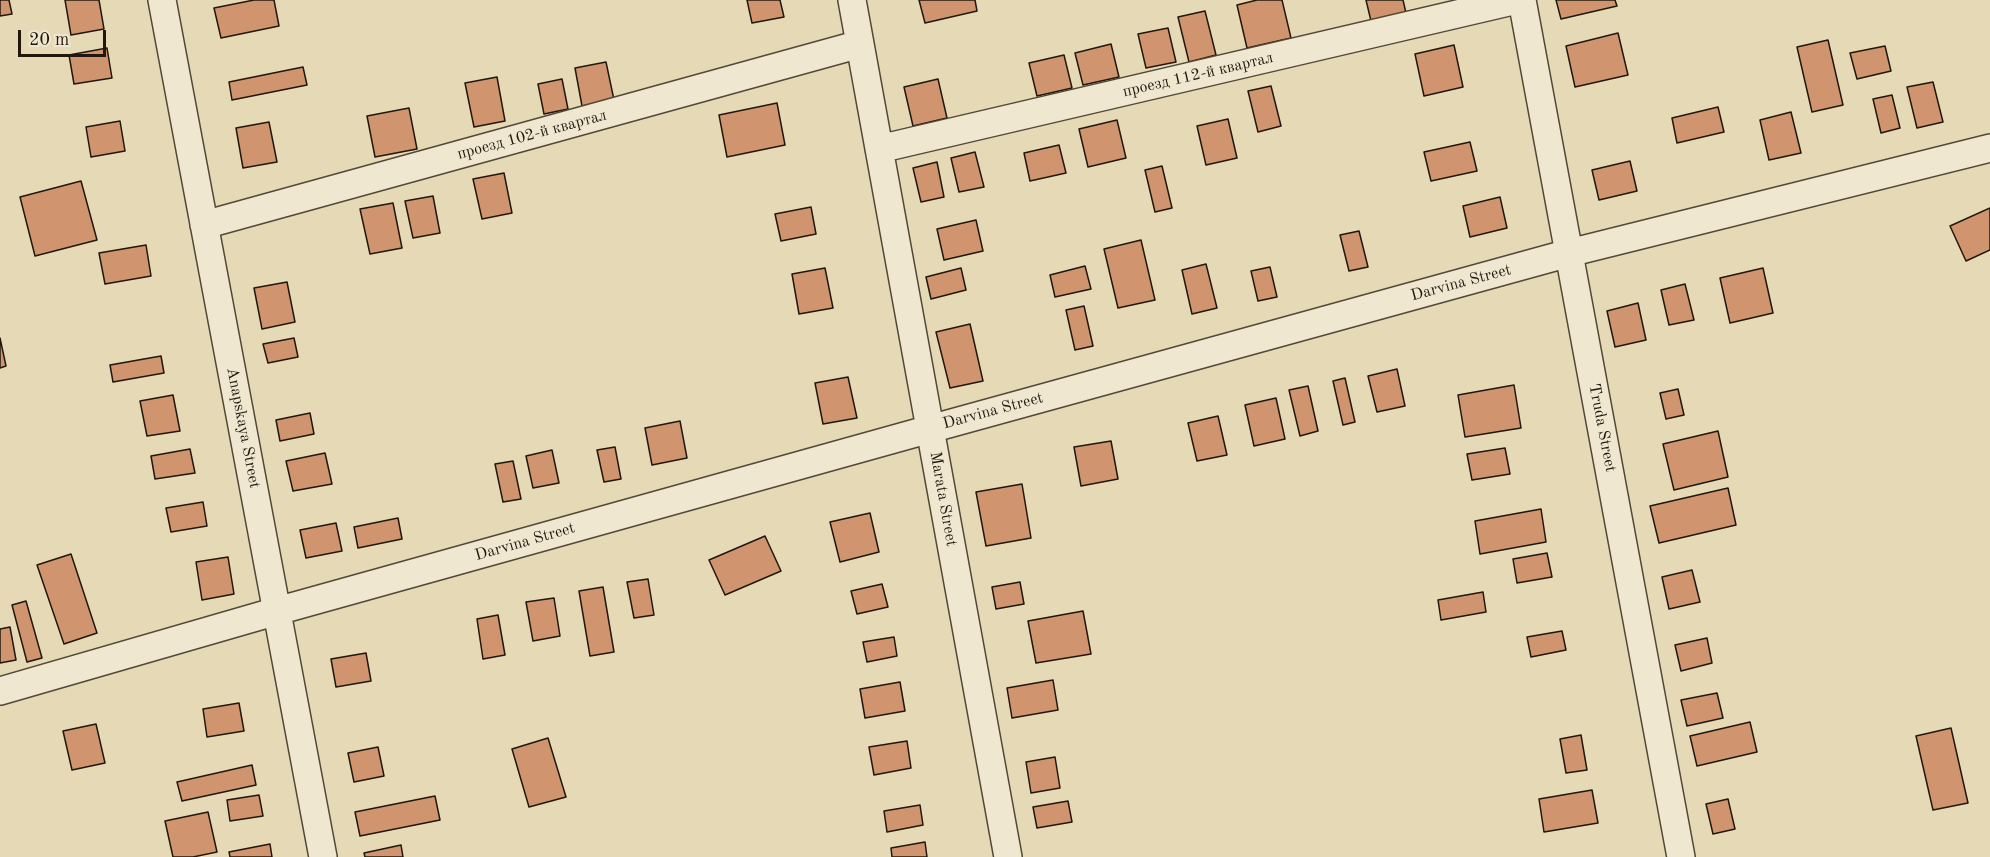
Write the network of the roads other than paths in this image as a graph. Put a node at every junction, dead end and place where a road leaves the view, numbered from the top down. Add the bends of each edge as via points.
1 (162, 0) edge
2 (852, 0) edge
3 (1519, 0) edge
4 (860, 44) junction
5 (1990, 148) edge
6 (879, 149) junction
7 (204, 225) junction
8 (1569, 253) junction
9 (930, 429) junction
10 (278, 611) junction
11 (0, 691) edge
12 (323, 857) edge
13 (1008, 857) edge
14 (1681, 857) edge

1 - 7 street, Anapskaya Street
2 - 4 street, Marata Street
3 - 6 street, проезд 112-й квартал
3 - 8 street, Truda Street
4 - 6 street, Marata Street
4 - 7 street, проезд 102-й квартал
5 - 8 street, Darvina Street
6 - 9 street, Marata Street
7 - 10 street, Anapskaya Street
8 - 9 street, Darvina Street
8 - 14 street, Truda Street
9 - 10 street, Darvina Street
9 - 13 street, Marata Street
10 - 11 street, Darvina Street
10 - 12 street, Anapskaya Street

